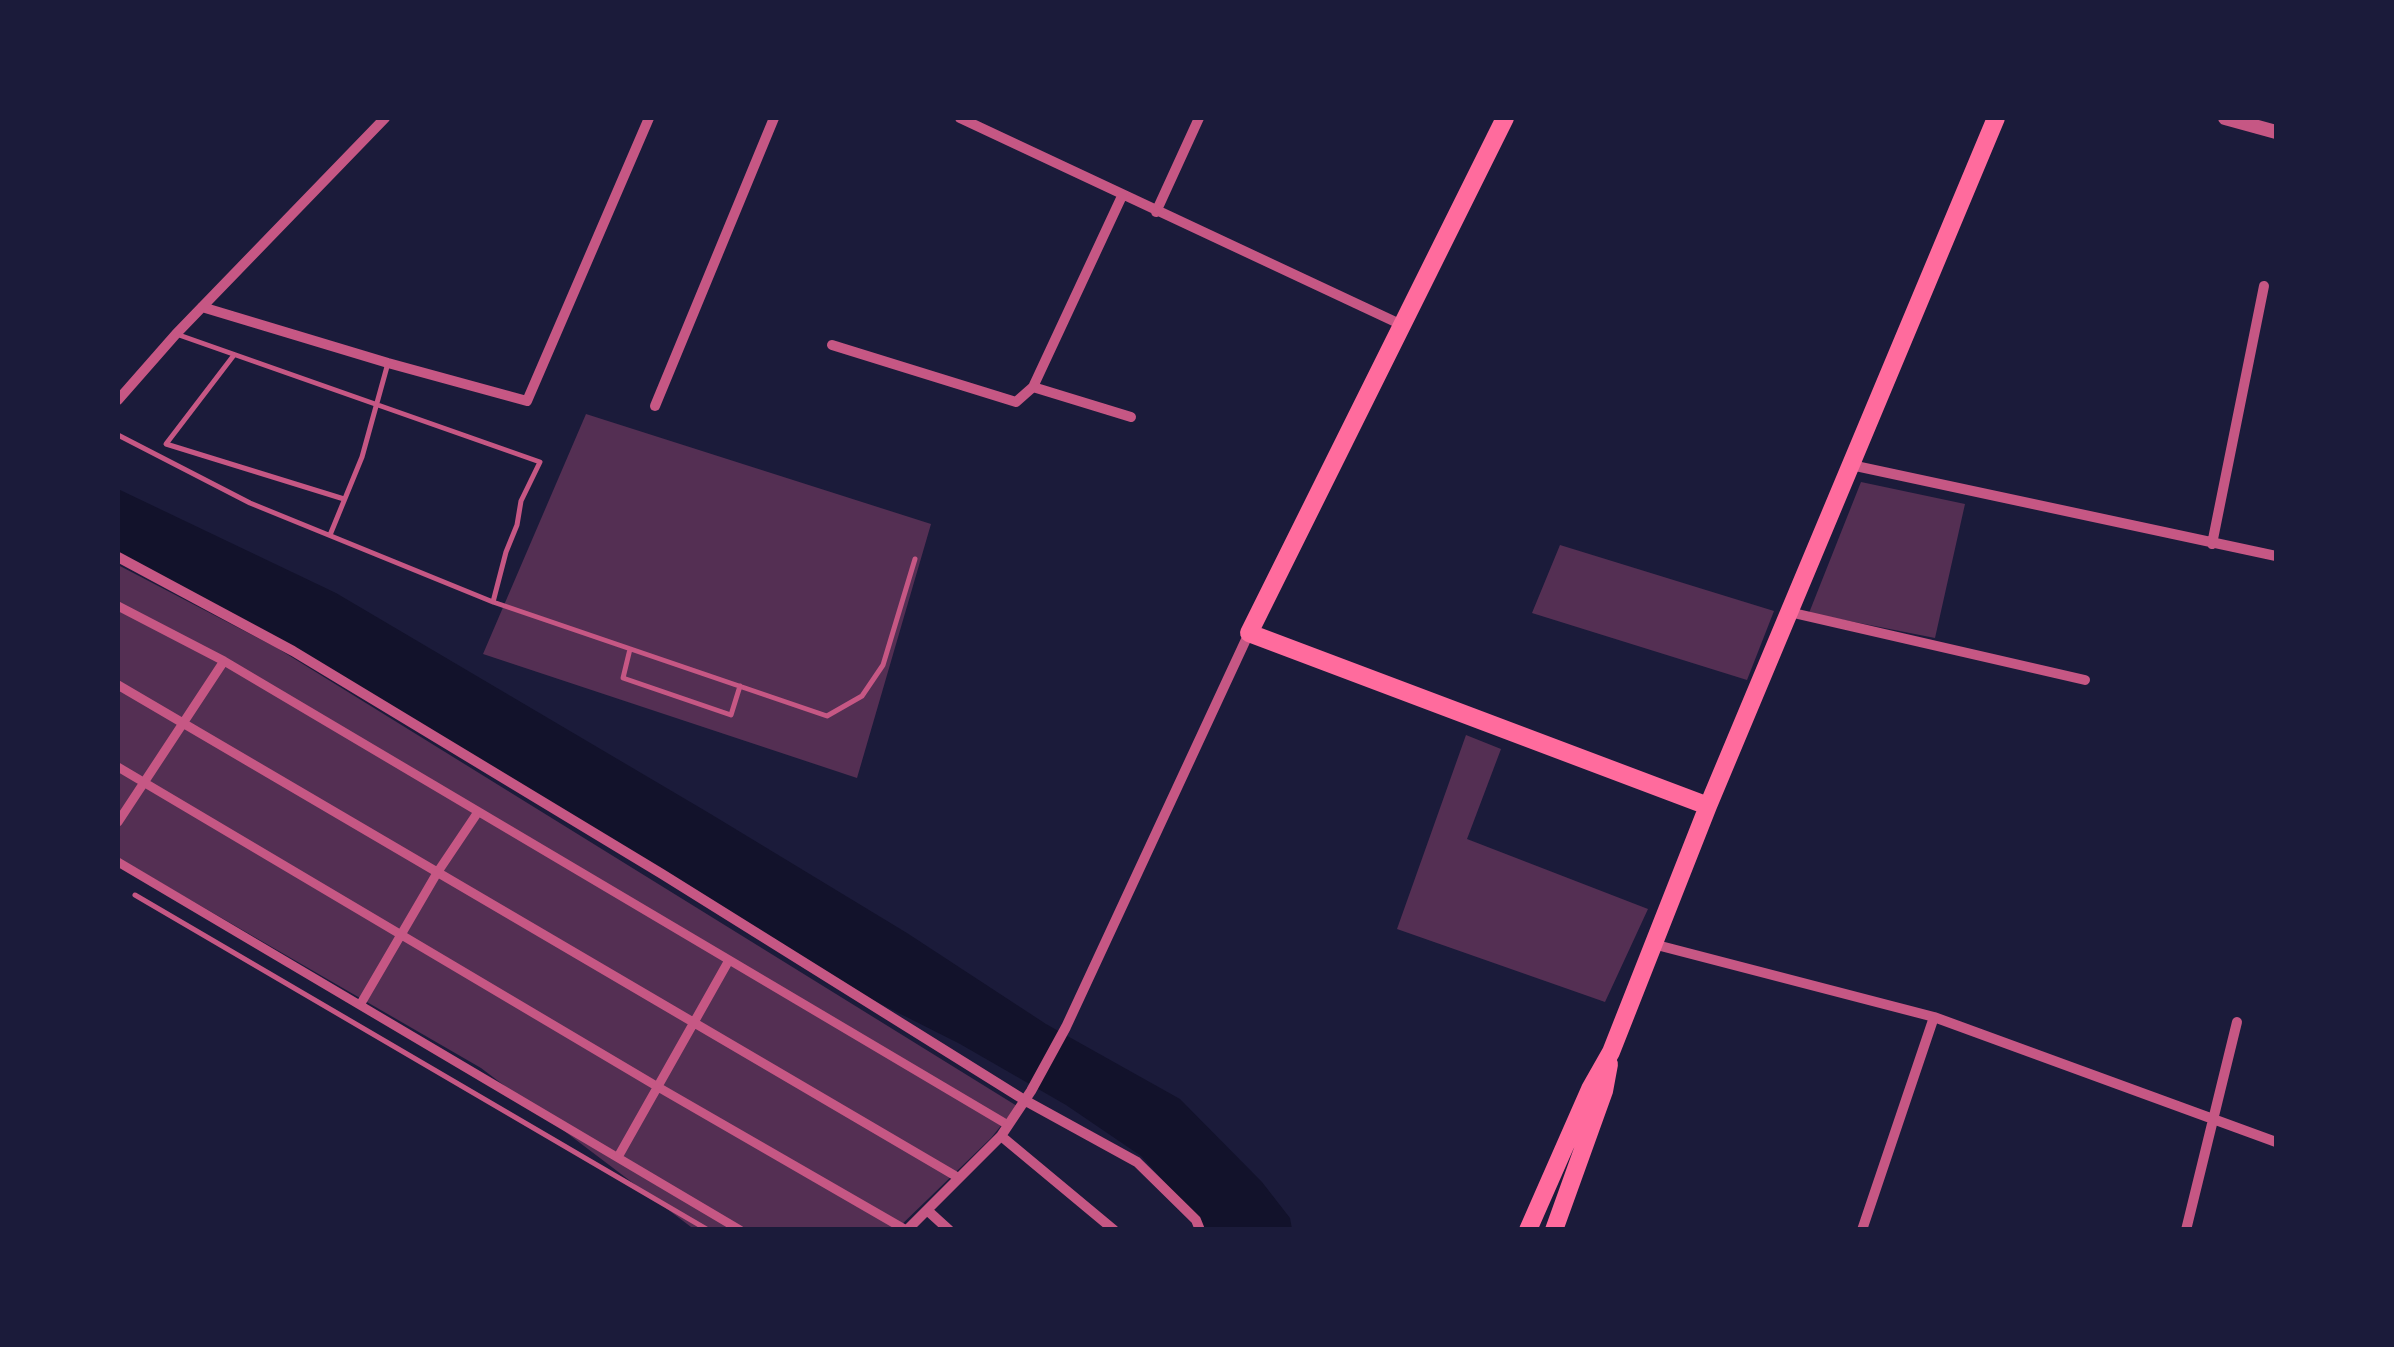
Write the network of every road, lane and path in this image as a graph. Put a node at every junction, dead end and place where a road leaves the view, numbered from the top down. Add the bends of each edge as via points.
1 (385, 118) edge
2 (649, 118) edge
3 (774, 118) edge
4 (960, 118) edge
5 (1199, 118) edge
6 (1505, 118) edge
7 (1996, 118) edge
8 (2225, 118) edge
9 (2276, 132) edge
10 (1122, 196) junction
11 (1156, 212) junction
12 (2264, 286) dead end
13 (202, 307) junction
14 (1404, 326) junction
15 (176, 334) junction
16 (832, 345) dead end
17 (234, 355) junction
18 (388, 364) junction
19 (1033, 387) junction
20 (118, 400) edge
21 (375, 405) junction
22 (655, 406) dead end
23 (1130, 418) dead end
24 (118, 435) edge
25 (1851, 465) junction
26 (344, 499) junction
27 (330, 535) junction
28 (2212, 544) junction
29 (2276, 556) edge
30 (118, 558) edge
31 (915, 559) dead end
32 (493, 602) junction
33 (118, 606) edge
34 (1789, 612) junction
35 (1250, 633) junction
36 (630, 649) junction
37 (224, 661) junction
38 (2085, 680) dead end
39 (118, 684) edge
40 (740, 686) junction
41 (183, 722) junction
42 (118, 767) edge
43 (143, 782) junction
44 (1708, 806) junction
45 (478, 812) junction
46 (118, 822) edge
47 (118, 862) edge
48 (436, 873) junction
49 (135, 895) dead end
50 (401, 933) junction
51 (1653, 944) junction
52 (728, 962) junction
53 (360, 1005) junction
54 (1934, 1018) junction
55 (694, 1022) junction
56 (2236, 1022) dead end
57 (1610, 1052) junction
58 (658, 1088) junction
59 (1028, 1096) junction
60 (2214, 1119) junction
61 (1005, 1131) junction
62 (2276, 1142) edge
63 (618, 1157) junction
64 (959, 1178) junction
65 (926, 1210) junction
66 (708, 1230) edge
67 (740, 1230) edge
68 (906, 1230) edge
69 (949, 1230) edge
70 (1114, 1230) edge
71 (1200, 1230) edge
72 (1528, 1230) edge
73 (1554, 1230) edge
74 (1862, 1230) edge
75 (2186, 1230) edge

1 - 13 street
2 - 18 street via 528,401
3 - 22 street
4 - 10 street
5 - 11 street
6 - 14 main road
7 - 25 main road
8 - 9 street
10 - 11 street
10 - 19 street
11 - 14 street
12 - 28 street
13 - 15 street
13 - 18 street
14 - 35 main road
15 - 17 lane
15 - 20 street
16 - 19 street via 1016,402
17 - 21 lane
17 - 26 lane via 166,444
18 - 21 lane
19 - 23 street
21 - 26 lane
21 - 32 lane via 540,462 520,500
24 - 27 lane via 250,503
25 - 28 street
25 - 34 main road
26 - 27 lane
27 - 32 lane
28 - 29 street
30 - 59 street via 310,661
31 - 40 lane via 883,664 862,696 827,716
32 - 36 lane
33 - 37 street
34 - 38 street
34 - 44 main road
35 - 44 main road
35 - 59 street
36 - 40 lane
36 - 40 lane via 623,678 732,714
37 - 41 street
37 - 45 street
39 - 41 street
41 - 43 street
41 - 48 street
42 - 43 street
43 - 46 street
43 - 50 street
44 - 51 main road
45 - 48 street
45 - 52 street
47 - 53 street
48 - 50 street
48 - 55 street
49 - 66 lane
50 - 53 street
50 - 58 street
51 - 54 street
51 - 57 main road
52 - 55 street
52 - 61 street
53 - 63 street
54 - 60 street
54 - 74 street
55 - 58 street
55 - 64 street
56 - 60 street
57 - 72 main road
57 - 73 main road via 1604,1090
58 - 63 street
58 - 68 street
59 - 61 street
59 - 71 street via 1137,1162
60 - 62 street
60 - 75 street
61 - 64 street
61 - 70 street
63 - 67 street
64 - 65 street
65 - 68 street
65 - 69 street

